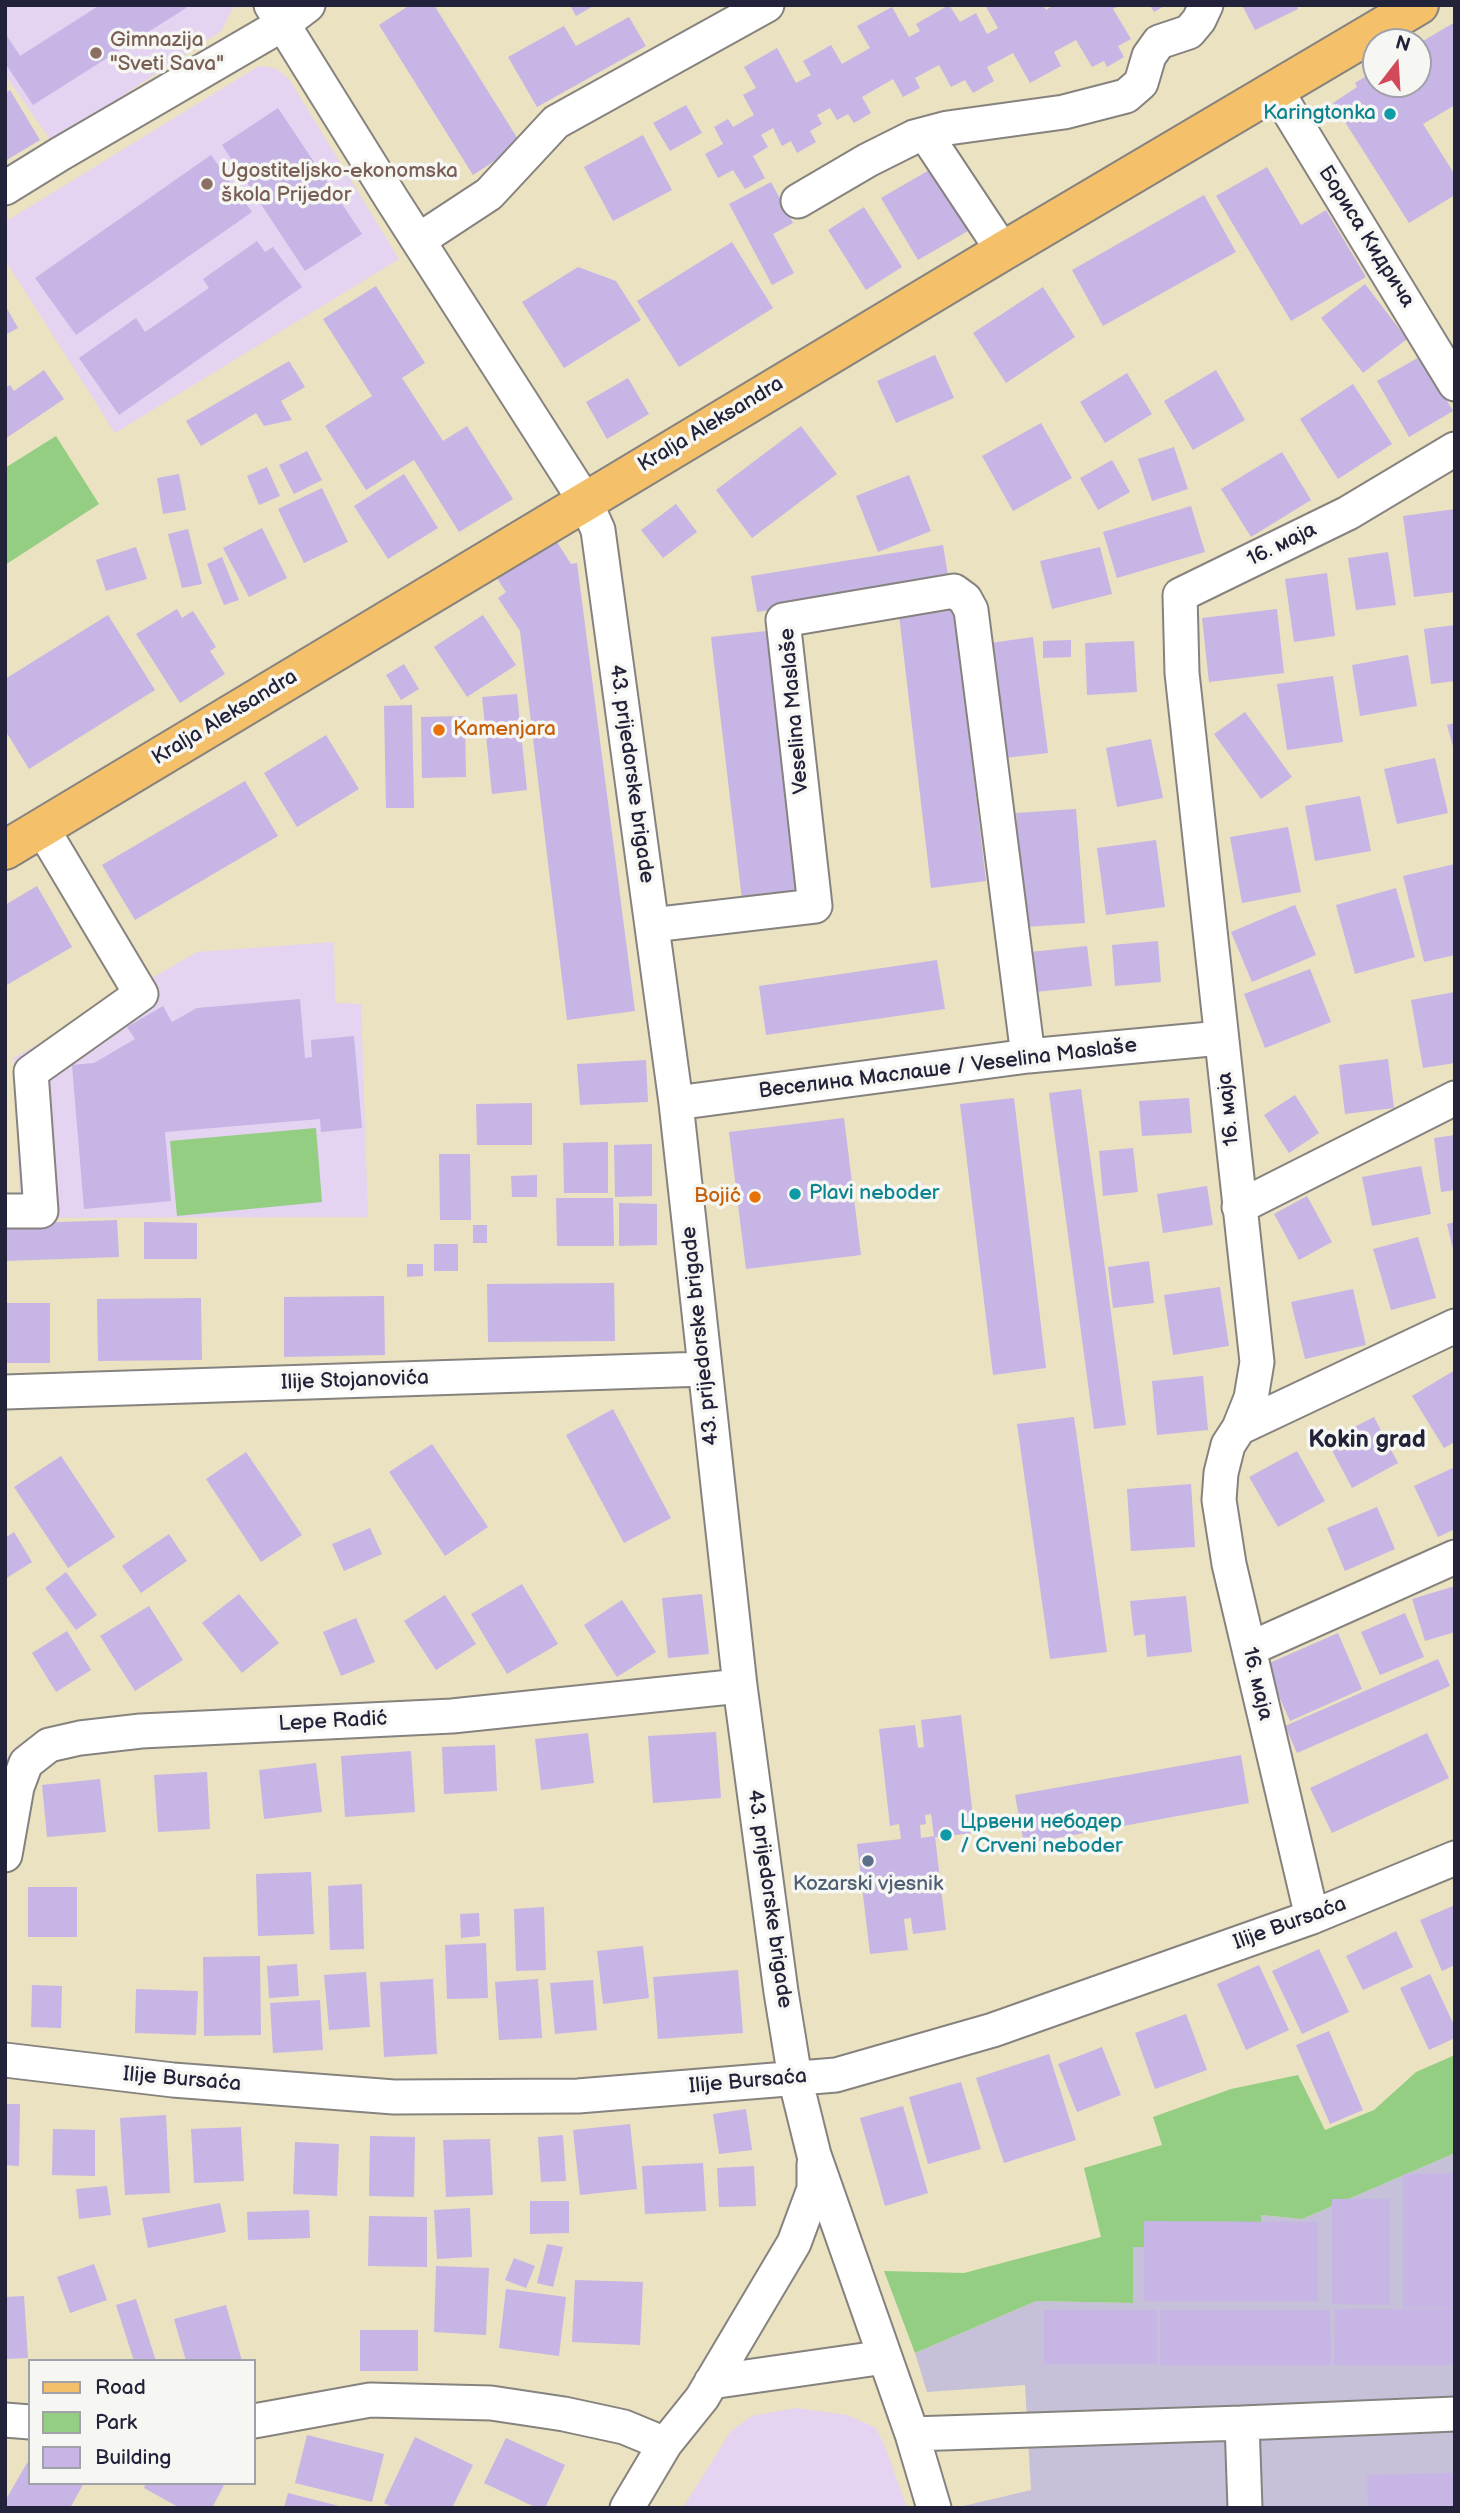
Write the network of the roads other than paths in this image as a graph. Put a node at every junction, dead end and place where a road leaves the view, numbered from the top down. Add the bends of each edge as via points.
1 (767, 5) edge
2 (1206, 5) edge
3 (1419, 5) edge
4 (287, 11) edge
5 (1276, 90) junction
6 (927, 134) junction
7 (5, 188) edge
8 (798, 201) dead end
9 (419, 240) junction
10 (1003, 251) junction
11 (1455, 384) edge
12 (1455, 449) edge
13 (585, 501) junction
14 (42, 828) junction
15 (5, 850) edge
16 (652, 925) junction
17 (1221, 1038) junction
18 (1028, 1056) junction
19 (1455, 1098) edge
20 (676, 1103) junction
21 (1239, 1207) junction
22 (5, 1211) edge
23 (1455, 1326) edge
24 (705, 1369) junction
25 (5, 1392) edge
26 (1239, 1428) junction
27 (1455, 1557) edge
28 (1249, 1649) junction
29 (740, 1686) junction
30 (5, 1855) edge
31 (1455, 1858) edge
32 (1312, 1917) junction
33 (5, 2060) edge
34 (795, 2078) junction
35 (814, 2155) junction
36 (885, 2357) junction
37 (711, 2382) junction
38 (1455, 2414) edge
39 (5, 2420) edge
40 (28, 2421) edge
41 (256, 2421) edge
42 (1242, 2423) junction
43 (912, 2434) junction
44 (665, 2444) junction
45 (626, 2508) edge
46 (934, 2508) edge
47 (1245, 2508) edge

1 - 9 street via 556,122 489,194
2 - 6 street via 1189,32 1159,42 1149,56 1141,83 1126,96 1064,112
3 - 5 main road, Kralja Aleksandra
4 - 7 street
4 - 9 street, 43. prijedorske brigade
5 - 10 main road, Kralja Aleksandra
5 - 11 street, Бориса Kидрича
6 - 8 street via 868,160
6 - 10 street
9 - 13 street, 43. prijedorske brigade
10 - 13 main road, Kralja Aleksandra
12 - 17 street, 16. маја via 1348,513 1180,595 1182,673
13 - 14 main road, Kralja Aleksandra
13 - 16 street, 43. prijedorske brigade via 598,530
14 - 15 main road, Kralja Aleksandra
14 - 22 street via 141,994 31,1072 41,1211
16 - 18 street, Veselina Maslaše via 815,906 783,620 954,591 971,610
16 - 20 street, 43. prijedorske brigade
17 - 18 street, Веселина Маслаше / Veselina Maslaše
17 - 21 street, 16. маја
18 - 20 street, Веселина Маслаше / Veselina Maslaše
19 - 21 street
20 - 24 street, 43. prijedorske brigade
21 - 26 street, 16. маја via 1256,1362 1251,1398
23 - 26 street
24 - 25 street, Ilije Stojanovića
24 - 29 street, 43. prijedorske brigade
26 - 28 street, 16. маја via 1227,1445 1219,1500
27 - 28 street
28 - 32 street, 16. маја
29 - 30 street, Lepe Radić via 452,1716 141,1731 49,1745 26,1763
29 - 34 street, 43. prijedorske brigade
31 - 32 street, Ilije Bursaća
32 - 34 street, Ilije Bursaća via 993,2031 835,2075
33 - 34 street, Ilije Bursaća via 173,2080 394,2097 578,2096
34 - 35 street, 43. prijedorske brigade
35 - 36 street, 43. prijedorske brigade
35 - 37 street via 814,2189 794,2243
36 - 37 street
36 - 43 street, 43. prijedorske brigade
37 - 44 street
38 - 42 street
39 - 40 street
41 - 44 street via 370,2400 491,2403 624,2427
42 - 43 street
42 - 47 street
43 - 46 street, 43. prijedorske brigade
44 - 45 street

